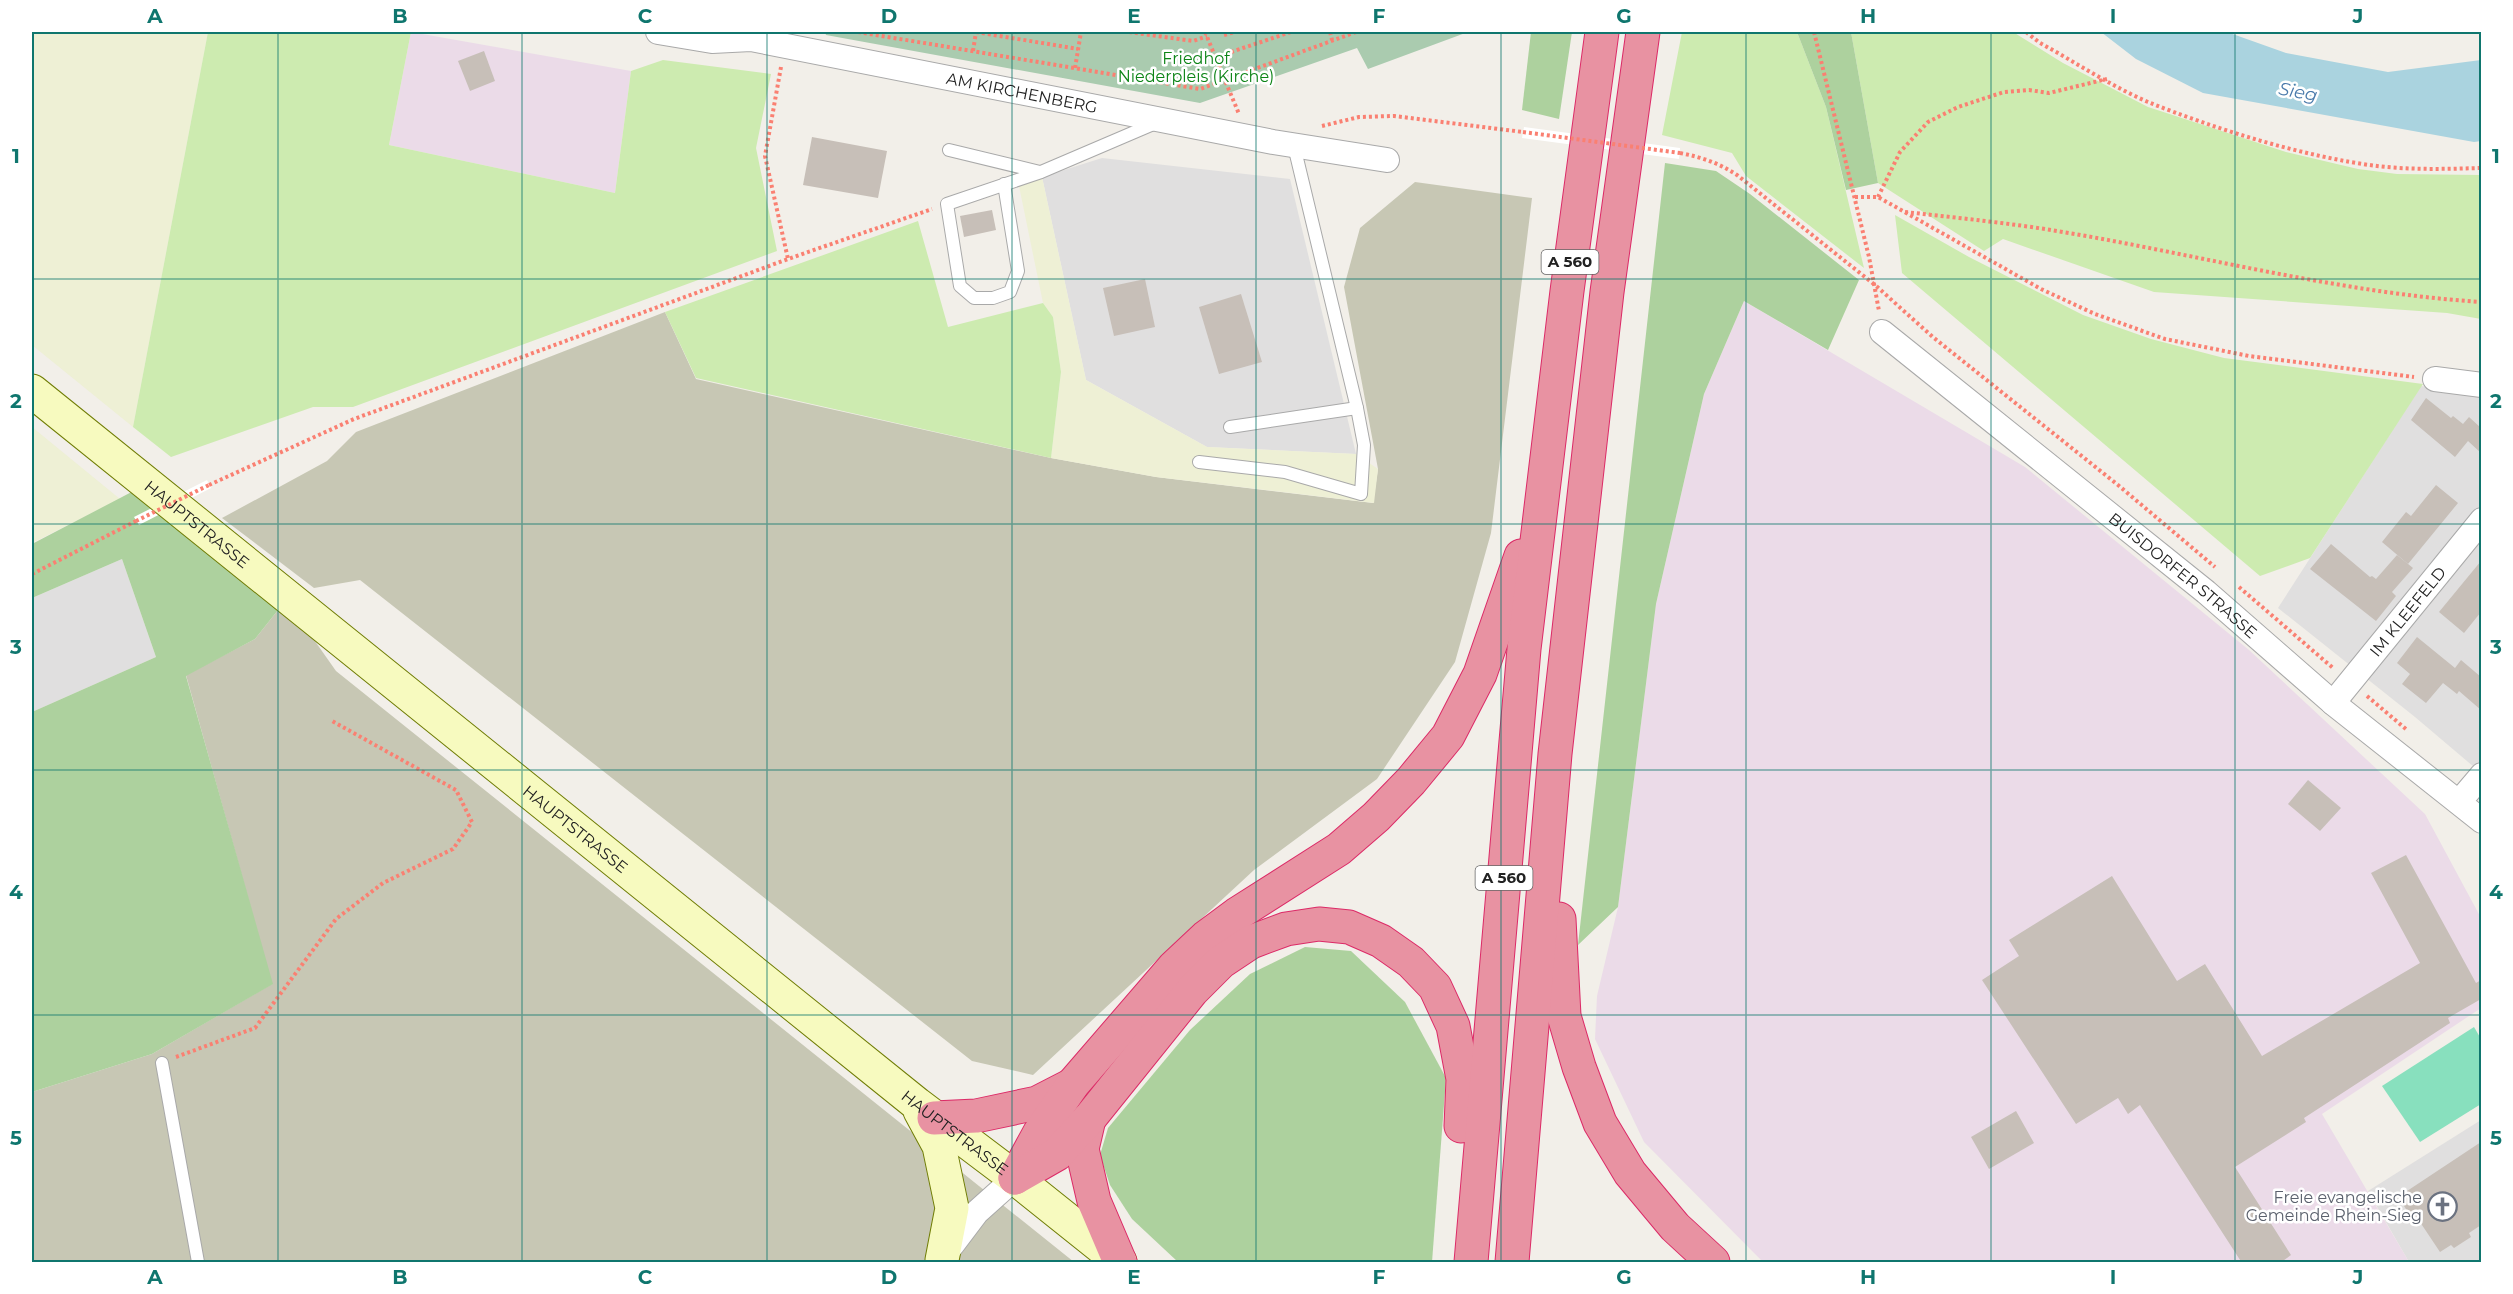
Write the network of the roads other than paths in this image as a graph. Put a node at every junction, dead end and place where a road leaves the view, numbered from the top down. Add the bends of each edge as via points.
1 (658, 32) edge
2 (1602, 32) edge
3 (1643, 32) edge
4 (751, 35) edge
5 (1162, 120) junction
6 (1294, 146) junction
7 (949, 150) dead end
8 (1387, 160) dead end
9 (1041, 172) junction
10 (1004, 184) junction
11 (1882, 332) dead end
12 (2435, 379) road end
13 (2481, 385) edge
14 (32, 391) edge
15 (1357, 408) junction
16 (1230, 427) dead end
17 (1199, 462) dead end
18 (1542, 493) junction
19 (2481, 520) edge
20 (2333, 703) junction
21 (1555, 754) junction
22 (2481, 775) edge
23 (2459, 802) junction
24 (2481, 821) edge
25 (162, 1063) road end
26 (1073, 1084) junction
27 (926, 1111) junction
28 (1089, 1119) junction
29 (1015, 1178) junction
30 (941, 1261) edge
31 (1120, 1262) edge
32 (198, 1263) edge
33 (1469, 1263) edge
34 (1512, 1263) edge
35 (1713, 1263) edge

1 - 4 street, AM KIRCHENBERG via 712,41
2 - 18 highway, A 560
3 - 21 highway, A 560 via 1607,292
4 - 5 street, AM KIRCHENBERG via 784,46
5 - 6 street, AM KIRCHENBERG
5 - 9 lane
6 - 8 street, AM KIRCHENBERG
6 - 15 lane
7 - 9 lane
9 - 10 lane
10 - 10 lane via 947,204 960,286 974,298 993,298 1010,292 1018,271
11 - 20 street, BUISDORFER STRASSE via 2206,592
12 - 13 street
14 - 27 main road, HAUPTSTRASSE
15 - 16 lane
15 - 17 lane via 1364,445 1361,494 1285,472
18 - 26 highway via 1480,674 1448,736 1397,795 1339,849 1206,937 1174,967
18 - 33 highway, A 560 via 1524,649
19 - 20 street, IM KLEEFELD
20 - 23 street, BUISDORFER STRASSE
21 - 34 highway, A 560
21 - 35 highway via 1566,789 1559,910 1564,1016 1579,1067 1600,1123 1630,1173 1675,1227
22 - 23 street
23 - 24 street, BUISDORFER STRASSE
25 - 32 lane
26 - 27 highway via 1037,1103 976,1116
26 - 29 highway
27 - 29 main road, HAUPTSTRASSE
27 - 30 main road via 939,1146 952,1208
28 - 29 highway via 1057,1154
28 - 31 highway via 1082,1149 1094,1201
28 - 33 highway via 1221,962 1251,942 1286,929 1319,924 1349,927 1381,941 1411,962 1435,987 1453,1026 1463,1079 1456,1214
29 - 30 street via 976,1212
29 - 31 main road, HAUPTSTRASSE

